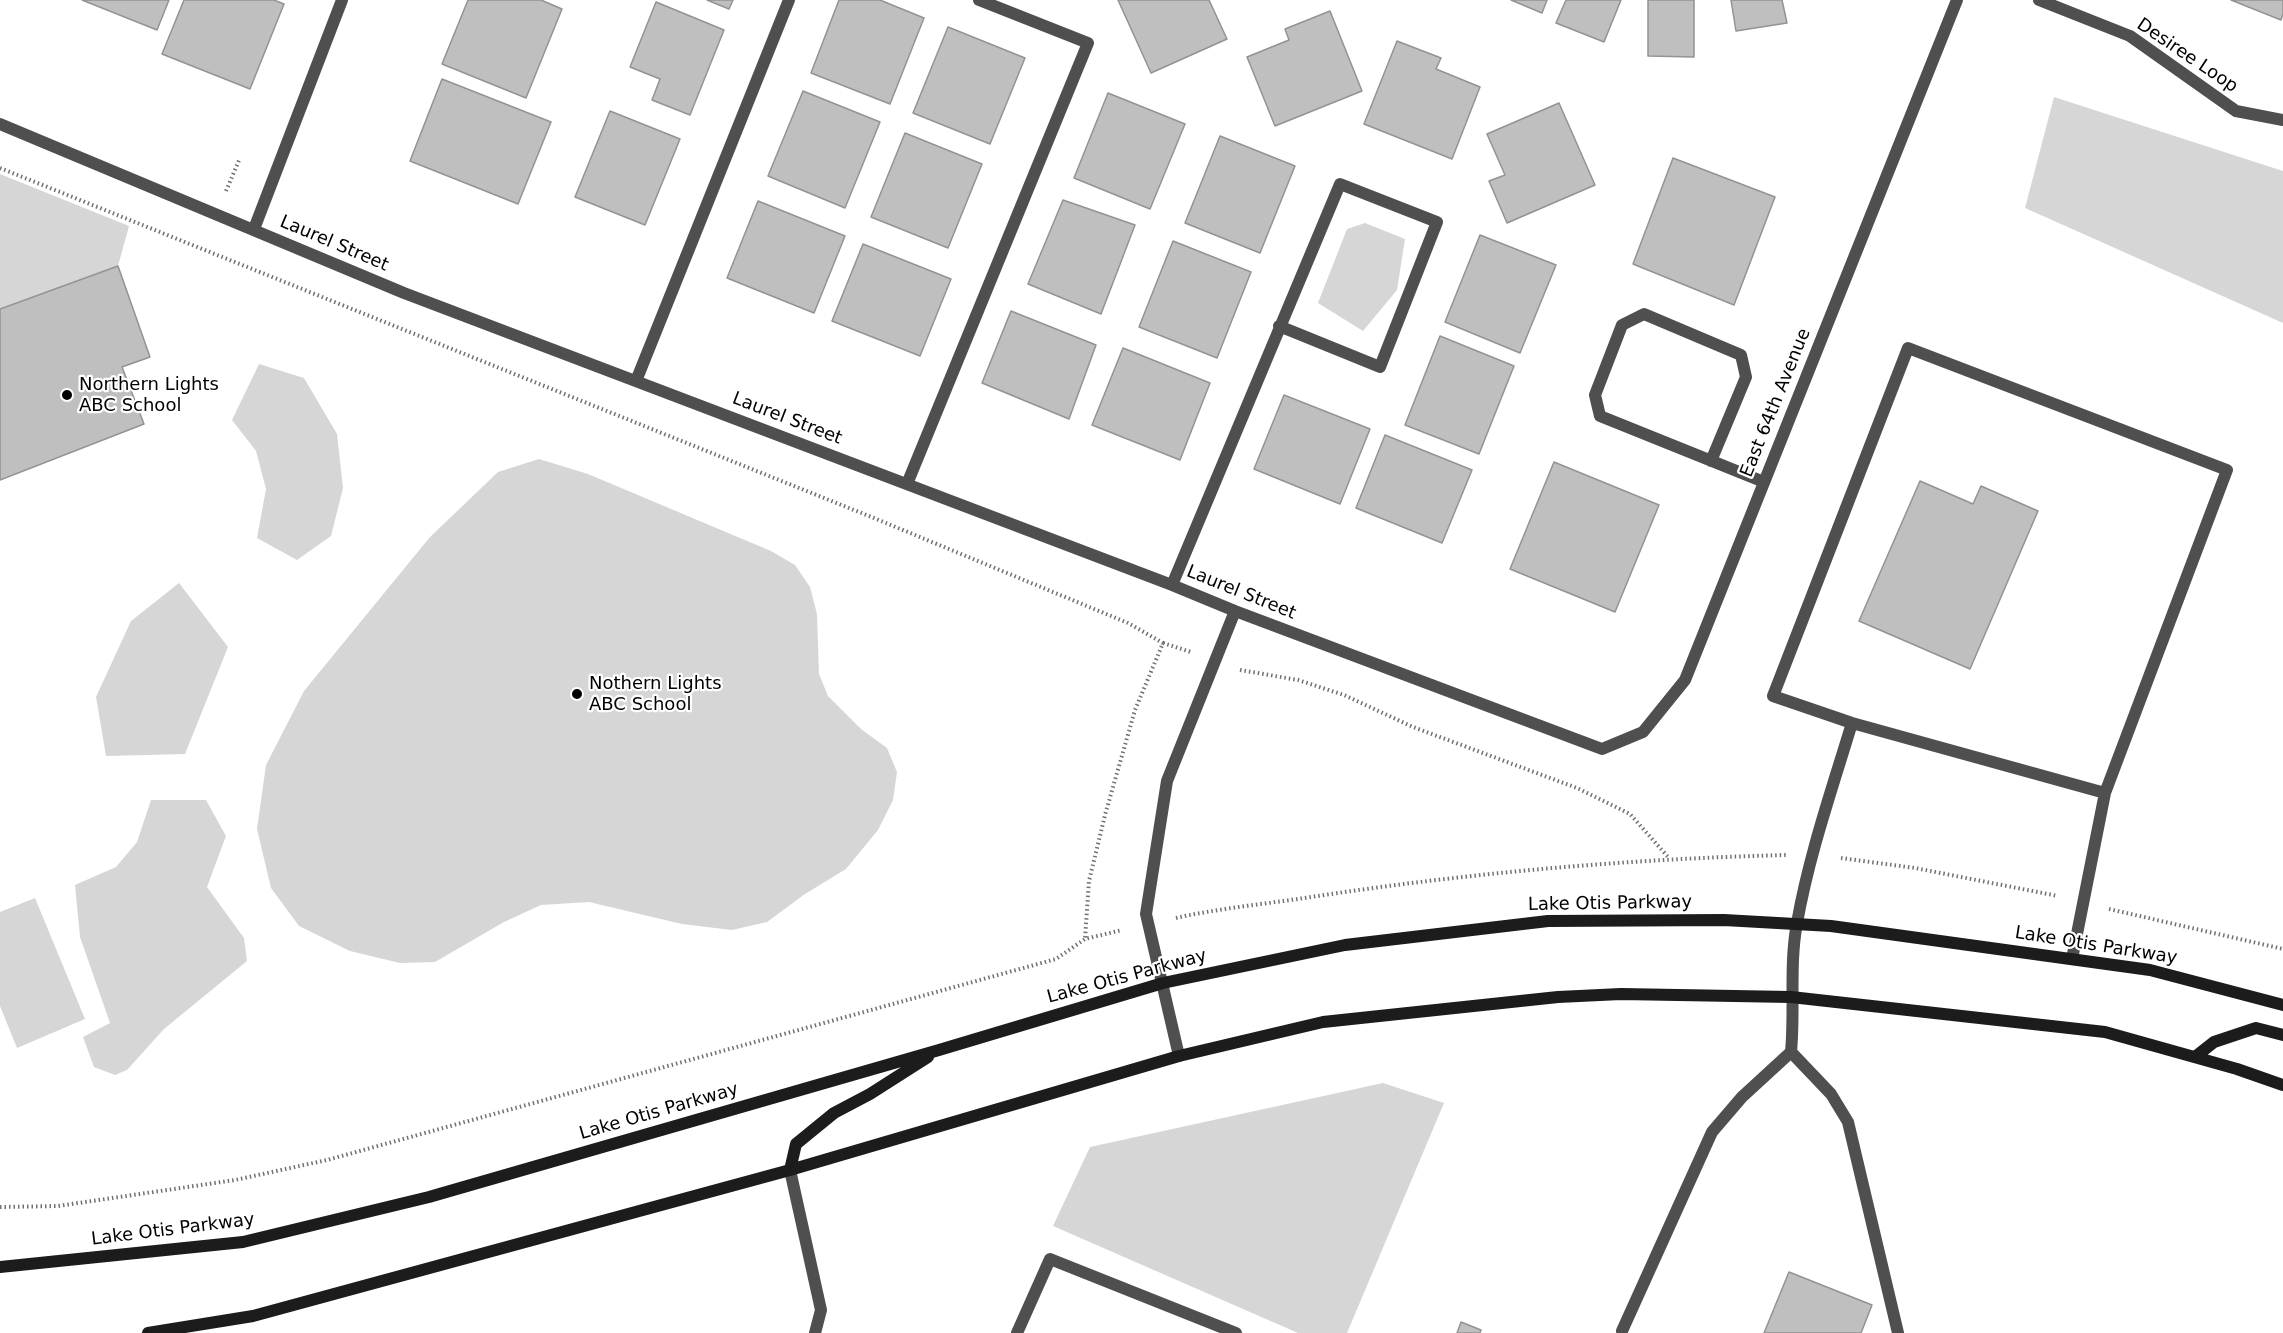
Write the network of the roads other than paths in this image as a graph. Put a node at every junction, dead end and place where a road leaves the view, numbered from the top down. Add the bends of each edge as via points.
1 (342, 0) edge
2 (789, 0) edge
3 (979, 0) edge
4 (1957, 0) edge
5 (2039, 0) edge
6 (2283, 120) edge
7 (0, 124) edge
8 (254, 229) junction
9 (1279, 326) junction
10 (636, 381) junction
11 (1712, 461) junction
12 (1764, 482) junction
13 (907, 484) junction
14 (1172, 585) junction
15 (1234, 611) junction
16 (1852, 723) junction
17 (1566, 735) joint
18 (2105, 793) junction
19 (1796, 924) junction
20 (2072, 959) junction
21 (1163, 982) junction
22 (1791, 998) junction
23 (2283, 1005) edge
24 (2283, 1035) edge
25 (939, 1050) junction
26 (1791, 1052) junction
27 (1179, 1056) junction
28 (2195, 1057) junction
29 (2283, 1085) edge
30 (790, 1170) junction
31 (0, 1267) edge
32 (1622, 1331) dead end
33 (148, 1333) edge
34 (815, 1333) edge
35 (1017, 1333) edge
36 (1236, 1333) edge
37 (1898, 1333) edge

1 - 8 street
2 - 10 street
3 - 13 street via 1088,43
4 - 12 street, East 64th Avenue
5 - 6 street, Desiree Loop via 2130,36 2236,111
7 - 8 street, Laurel Street
8 - 10 street, Laurel Street via 404,293
9 - 9 street via 1340,184 1437,222 1380,367
9 - 14 street
10 - 13 street, Laurel Street
11 - 11 street via 1600,416 1595,395 1622,325 1644,314 1741,355 1746,377
11 - 12 street
12 - 17 street, East 64th Avenue via 1685,680 1643,732 1602,749
13 - 14 street, Laurel Street
14 - 15 street, Laurel Street
15 - 17 street, Laurel Street
15 - 21 street via 1167,781 1146,914
16 - 18 street
16 - 18 street via 1773,696 1908,348 2227,470
16 - 19 street
18 - 20 street
19 - 20 main road, Lake Otis Parkway
19 - 21 main road, Lake Otis Parkway via 1724,920 1548,921 1345,945
19 - 22 street
20 - 23 main road, Lake Otis Parkway via 2150,970
21 - 25 main road, Lake Otis Parkway
21 - 27 street
22 - 26 street
22 - 27 main road via 1621,994 1558,997 1323,1022
22 - 28 main road via 2105,1032
24 - 28 main road via 2256,1028 2214,1042
25 - 30 main road via 834,1113 803,1137 796,1143
25 - 31 main road, Lake Otis Parkway via 429,1197 243,1242
26 - 32 street via 1742,1097 1712,1132
26 - 37 street via 1831,1094 1848,1122
27 - 30 main road
28 - 29 main road
30 - 33 main road via 253,1316
30 - 34 street via 821,1310
35 - 36 street via 1050,1259

